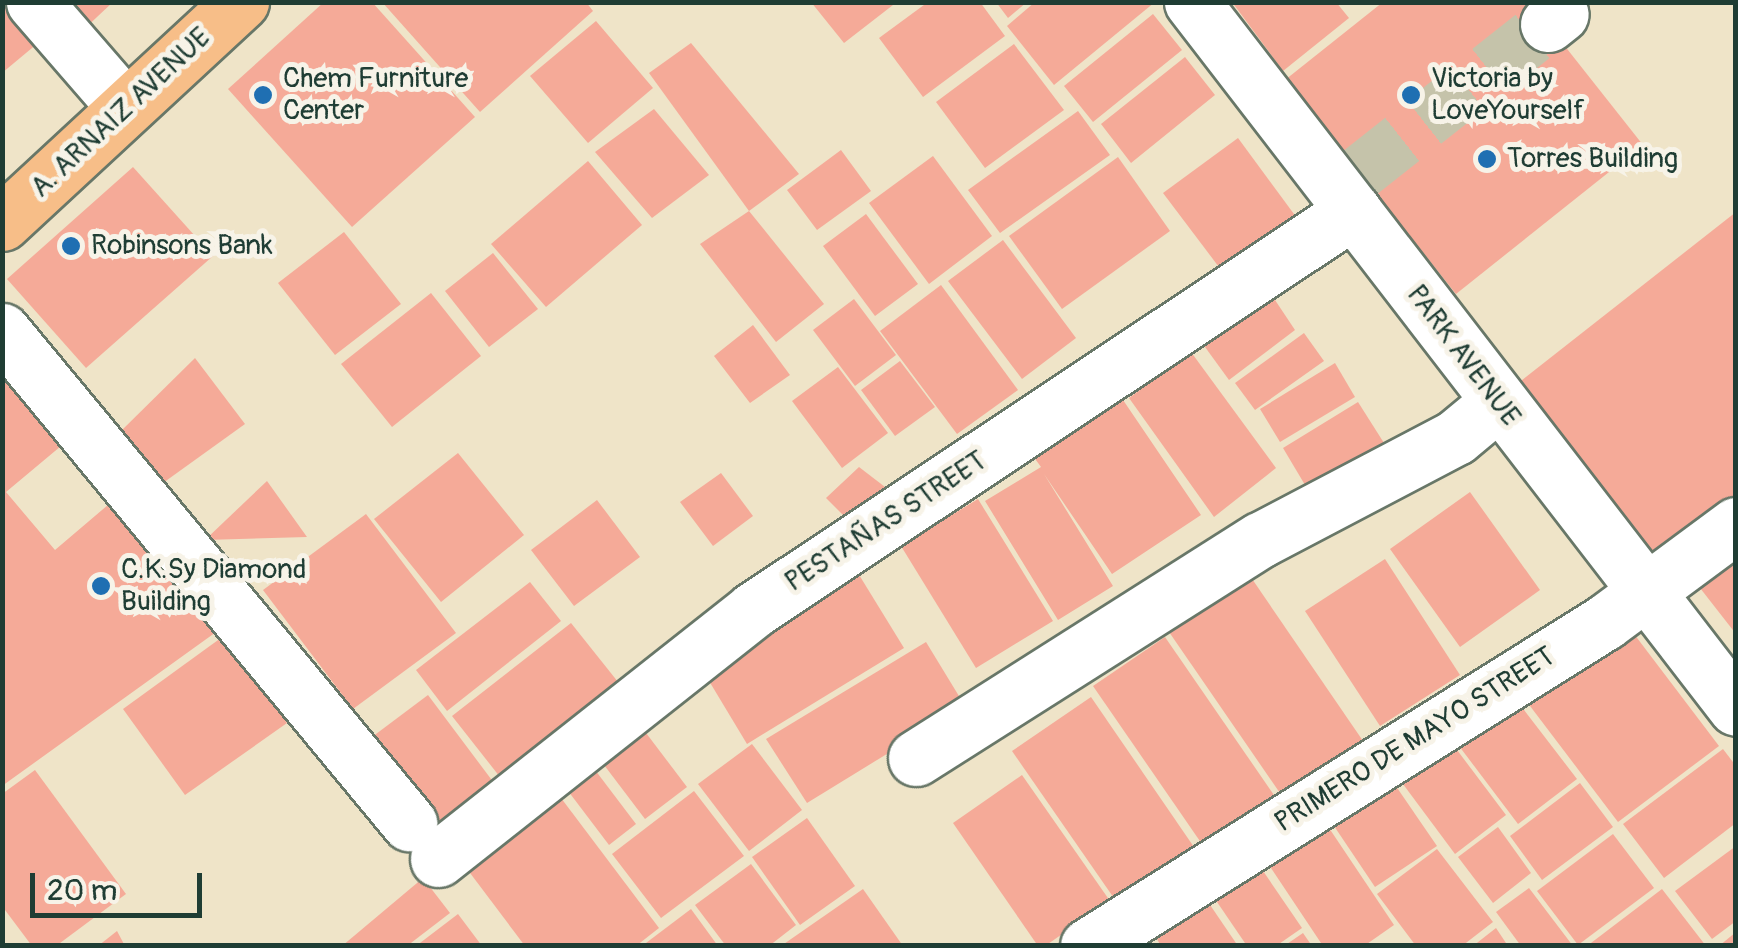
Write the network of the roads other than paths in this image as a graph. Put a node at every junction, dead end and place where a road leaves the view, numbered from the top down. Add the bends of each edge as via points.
1 (34, 2) edge
2 (241, 2) edge
3 (1197, 4) edge
4 (125, 107) junction
5 (1349, 191) junction
6 (2, 223) edge
7 (2, 331) edge
8 (1497, 403) junction
9 (1736, 525) edge
10 (1647, 593) junction
11 (1736, 708) edge
12 (916, 758) dead end
13 (1088, 946) edge

1 - 4 street
2 - 4 main road, A. ARNAIZ AVENUE
3 - 5 street, PARK AVENUE
4 - 6 main road, A. ARNAIZ AVENUE
5 - 7 street, PESTAÑAS STREET via 424,841
5 - 8 street, PARK AVENUE
8 - 10 street, PARK AVENUE
8 - 12 street via 1456,437 1260,540
9 - 10 street, PRIMERO DE MAYO STREET
10 - 11 street, PARK AVENUE
10 - 13 street, PRIMERO DE MAYO STREET

